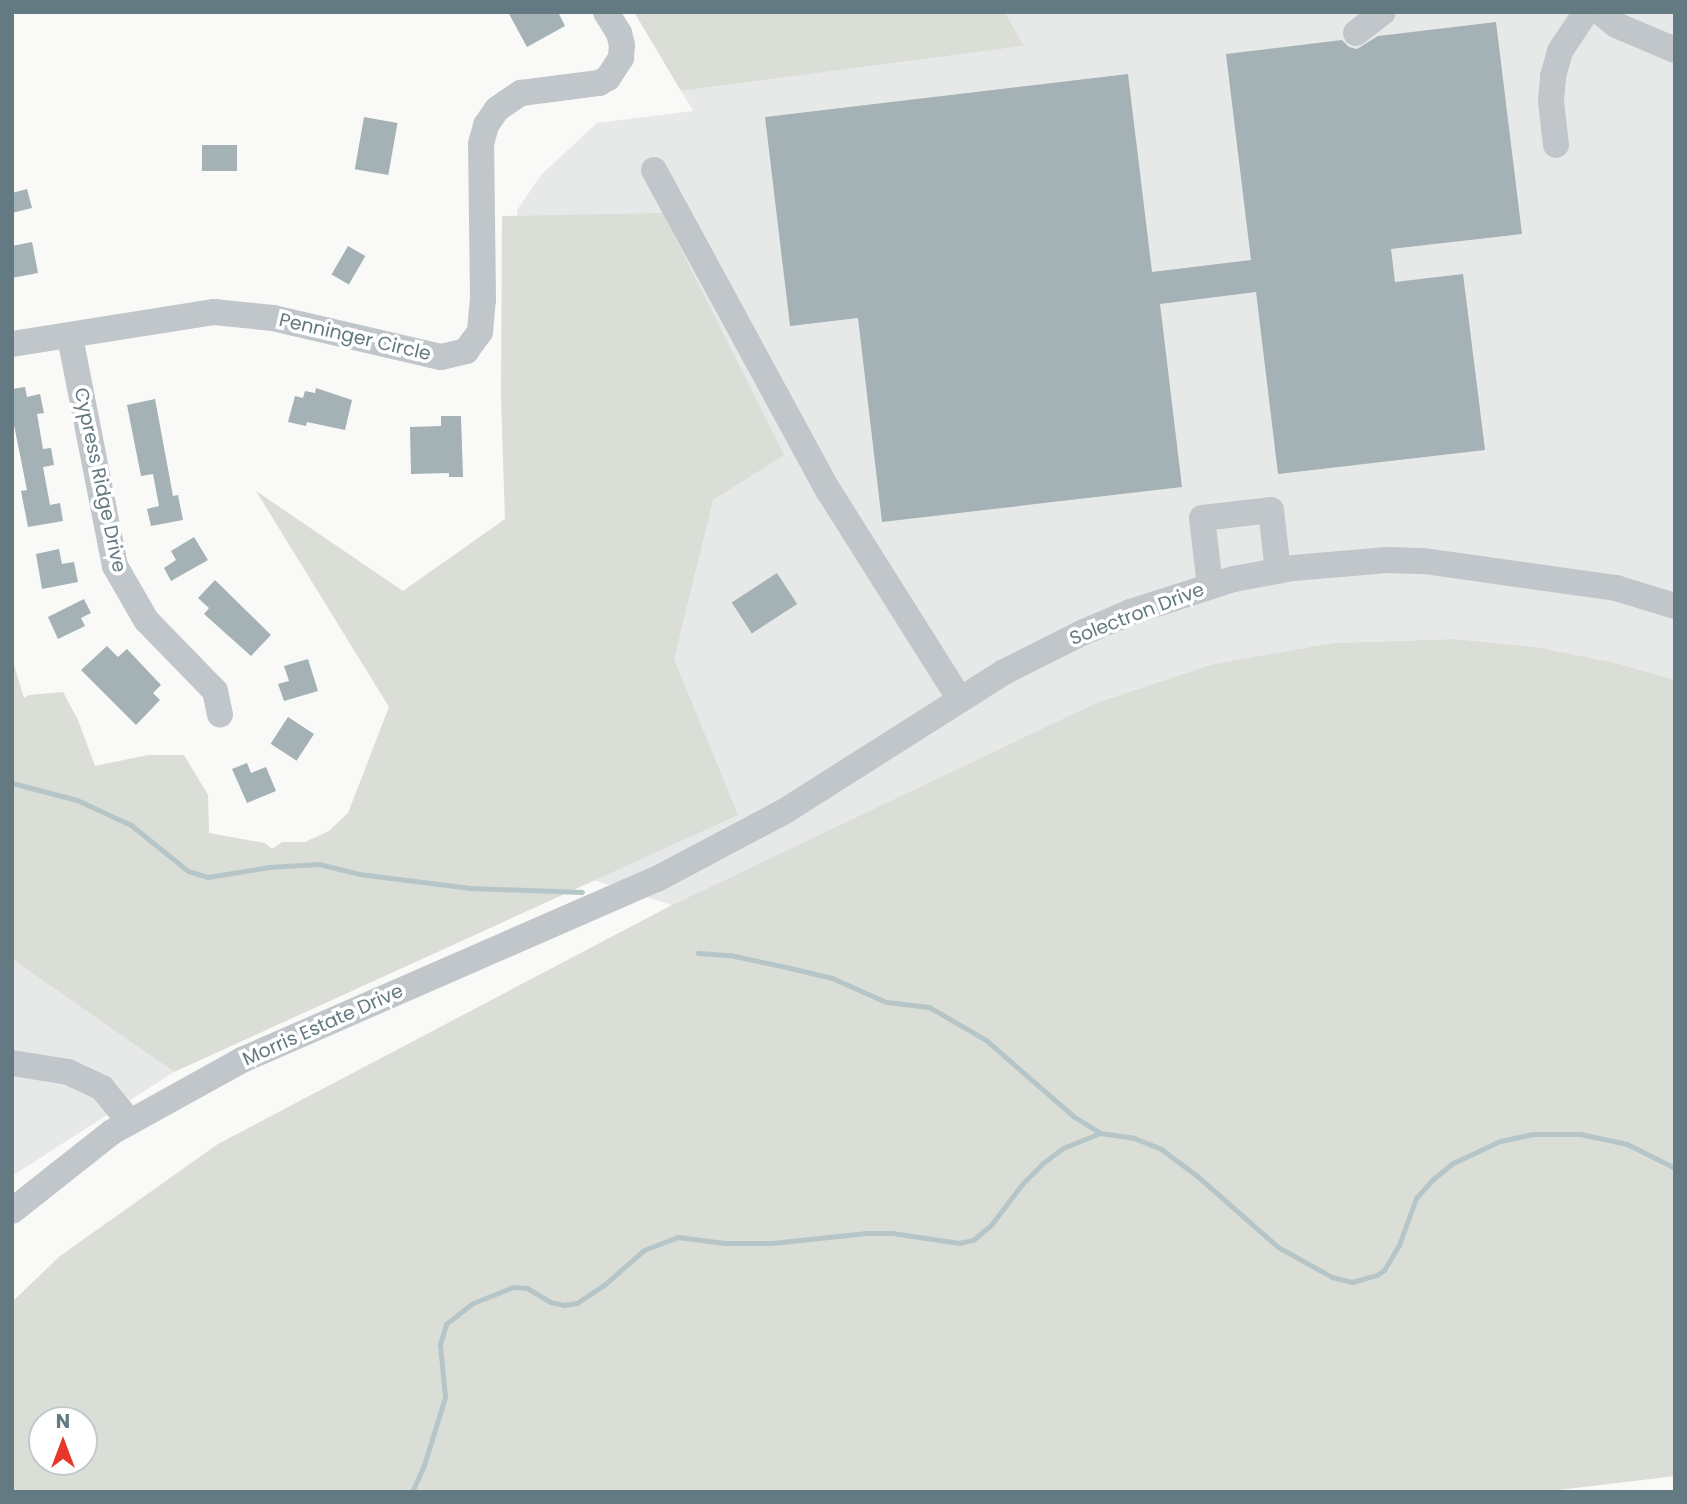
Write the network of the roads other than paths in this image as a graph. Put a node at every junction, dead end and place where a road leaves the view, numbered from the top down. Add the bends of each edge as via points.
1 (606, 12) edge
2 (1383, 12) edge
3 (1586, 12) edge
4 (1600, 12) edge
5 (1356, 33) dead end
6 (1675, 50) edge
7 (1556, 145) dead end
8 (654, 170) dead end
9 (70, 337) junction
10 (12, 344) edge
11 (1278, 571) junction
12 (1210, 586) junction
13 (1675, 606) edge
14 (960, 700) junction
15 (220, 714) dead end
16 (657, 879) joint
17 (12, 1063) edge
18 (130, 1122) junction
19 (12, 1211) edge

1 - 9 street, Penninger Circle via 622,45 621,58 608,78 521,93 504,103 486,125 481,144 483,300 480,332 466,351 441,357 273,318 215,312
2 - 5 street
3 - 7 street via 1560,51 1553,76
4 - 6 street via 1616,25
8 - 14 street via 828,490
9 - 10 street, Penninger Circle
9 - 15 street, Cypress Ridge Drive via 115,566 146,620 215,691
11 - 12 street, Solectron Drive
11 - 12 street via 1270,510 1202,518
11 - 13 street, Solectron Drive via 1345,562 1424,561 1616,588
12 - 14 street, Solectron Drive via 1084,632
14 - 16 street, Solectron Drive via 785,811
16 - 18 street, Morris Estate Drive via 242,1060
17 - 18 street via 68,1072 102,1088
18 - 19 street, Morris Estate Drive

